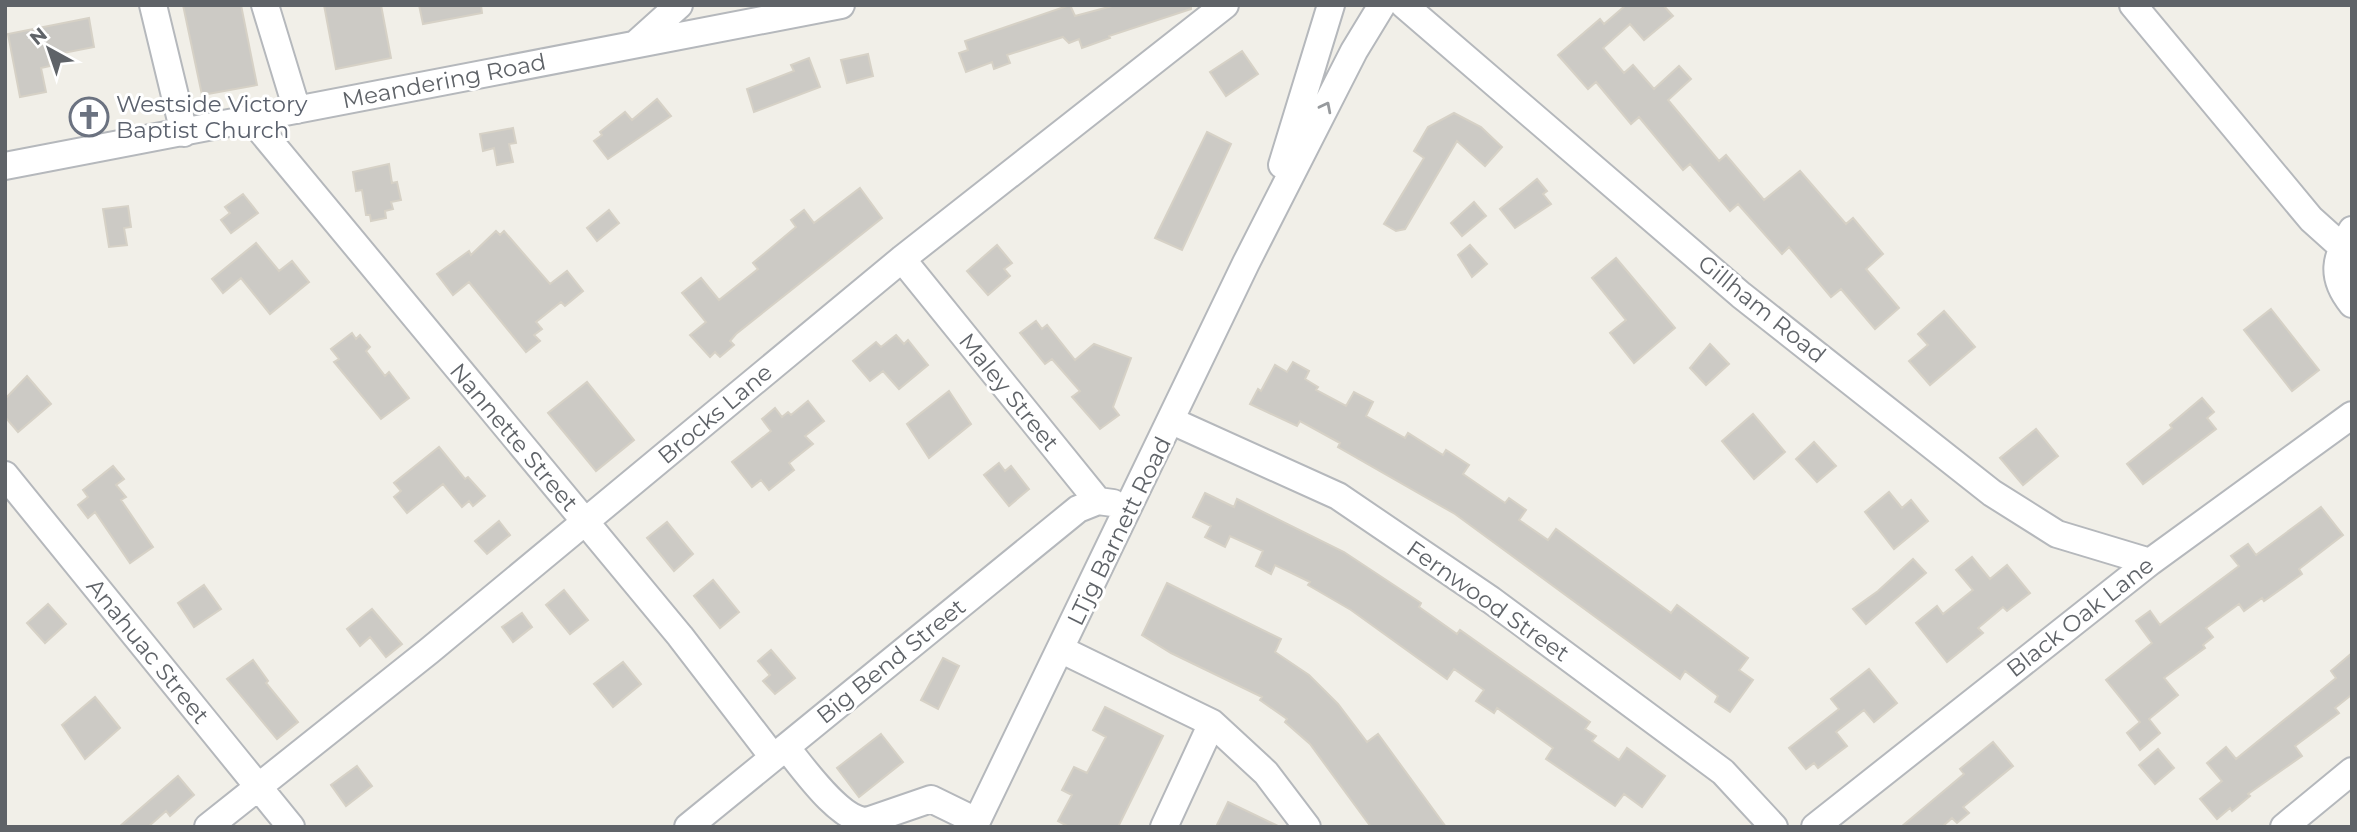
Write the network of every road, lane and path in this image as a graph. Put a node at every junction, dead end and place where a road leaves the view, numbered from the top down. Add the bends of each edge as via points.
1 (153, 5) edge
2 (265, 5) edge
3 (679, 5) edge
4 (842, 5) edge
5 (1225, 5) edge
6 (1331, 5) edge
7 (1382, 5) edge
8 (1404, 5) edge
9 (2133, 5) edge
10 (637, 43) junction
11 (298, 110) junction
12 (252, 120) junction
13 (184, 133) junction
14 (5, 166) edge
15 (1261, 233) junction
16 (2347, 238) edge
17 (902, 259) junction
18 (2352, 304) edge
19 (2352, 415) edge
20 (1172, 421) junction
21 (5, 474) edge
22 (1098, 501) junction
23 (1128, 504) junction
24 (585, 521) junction
25 (2150, 562) junction
26 (1062, 650) junction
27 (1212, 723) junction
28 (780, 752) junction
29 (2352, 771) edge
30 (258, 787) junction
31 (975, 824) edge
32 (208, 827) edge
33 (291, 827) edge
34 (688, 827) edge
35 (1164, 827) edge
36 (1307, 827) edge
37 (1774, 827) edge
38 (1815, 827) edge
39 (2284, 827) edge

1 - 13 street
2 - 11 street
3 - 10 street
4 - 10 street, Meandering Road
5 - 17 street, Brocks Lane
6 - 15 street, LTjg Barnett Road
15 -> 7 street, LTjg Barnett Road
8 - 25 street, Gillham Road via 1741,295 1992,493 2057,534
9 - 16 street via 2311,219
10 - 11 street, Meandering Road
11 - 12 street, Meandering Road
12 - 13 street, Meandering Road
12 - 24 street, Nannette Street
13 - 14 street, Meandering Road
15 - 20 street, LTjg Barnett Road
16 - 18 street via 2337,254 2337,277
17 - 22 street, Maley Street
17 - 24 street, Brocks Lane
19 - 25 street, Black Oak Lane
20 - 23 street, LTjg Barnett Road
20 - 37 street, Fernwood Street via 1338,496 1491,600 1723,772
21 - 30 street, Anahuac Street
22 - 23 street
22 - 28 street, Big Bend Street via 1078,509
23 - 26 street, LTjg Barnett Road
24 - 28 street, Nannette Street
24 - 30 street, Brocks Lane
25 - 38 street, Black Oak Lane
26 - 27 street
26 - 31 street, LTjg Barnett Road
27 - 35 street
27 - 36 street via 1266,773
28 - 31 street, Nannette Street via 856,821 931,800
28 - 34 street, Big Bend Street
29 - 39 street
30 - 32 street, Brocks Lane
30 - 33 street, Anahuac Street

